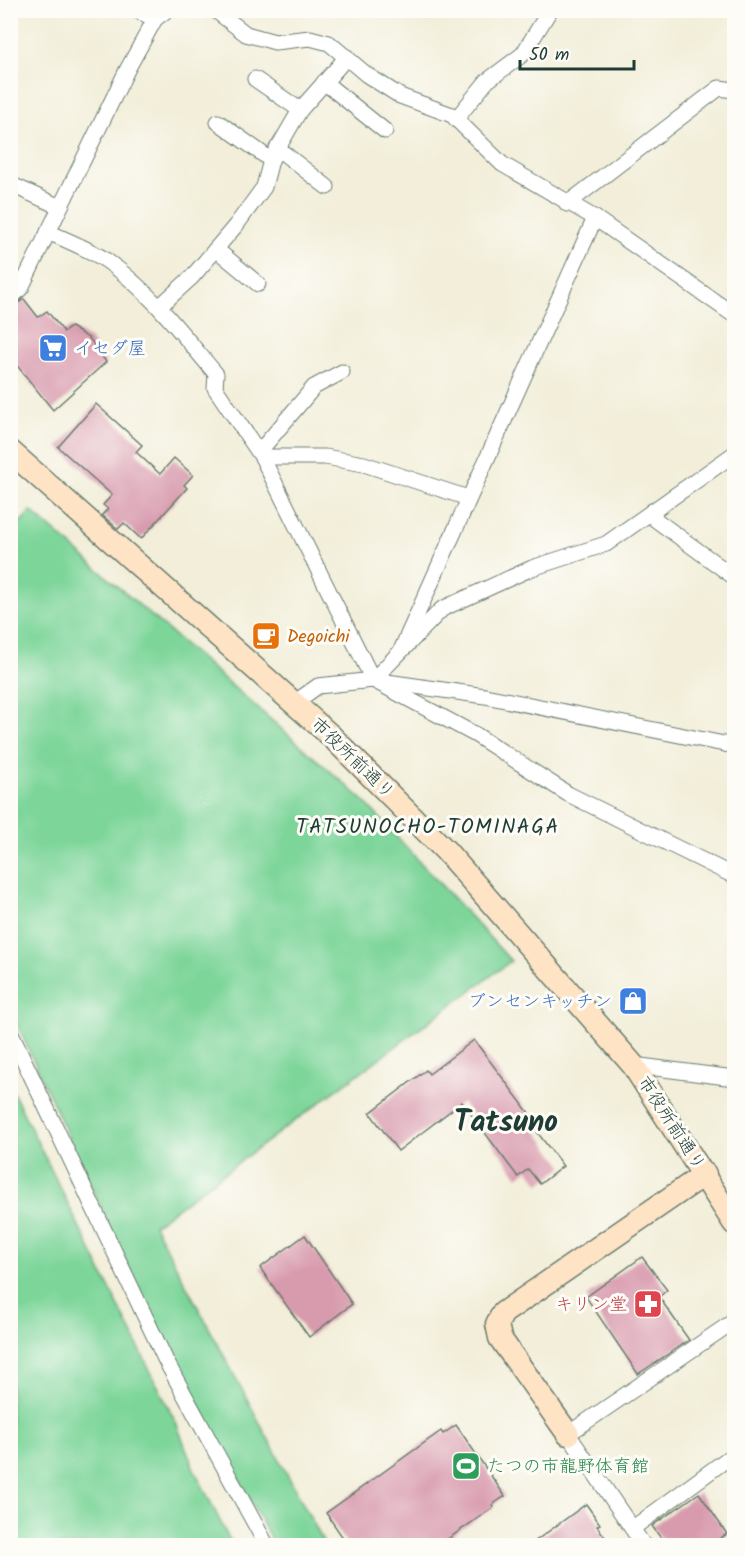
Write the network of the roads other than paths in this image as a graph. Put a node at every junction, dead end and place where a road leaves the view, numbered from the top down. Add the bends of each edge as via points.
1 (136, 10) edge
2 (215, 10) edge
3 (549, 10) edge
4 (161, 15) edge
5 (347, 57) junction
6 (255, 79) dead end
7 (324, 82) junction
8 (735, 90) edge
9 (300, 110) junction
10 (456, 119) junction
11 (218, 122) dead end
12 (385, 130) dead end
13 (274, 154) junction
14 (10, 184) edge
15 (327, 186) dead end
16 (567, 204) junction
17 (60, 207) junction
18 (595, 218) junction
19 (48, 232) junction
20 (217, 250) junction
21 (258, 284) dead end
22 (10, 299) edge
23 (159, 307) junction
24 (735, 315) edge
25 (342, 372) dead end
26 (10, 451) edge
27 (261, 454) junction
28 (735, 454) edge
29 (468, 498) junction
30 (652, 511) junction
31 (735, 577) edge
32 (402, 648) junction
33 (373, 680) junction
34 (294, 704) junction
35 (735, 746) edge
36 (735, 876) edge
37 (10, 1030) edge
38 (633, 1065) junction
39 (735, 1078) edge
40 (705, 1174) junction
41 (735, 1223) edge
42 (735, 1321) edge
43 (568, 1434) junction
44 (735, 1454) edge
45 (633, 1528) junction
46 (267, 1545) edge
47 (644, 1545) edge

1 - 4 street
2 - 5 street via 246,34 274,42 310,38 329,43
3 - 10 street via 523,54 487,81
4 - 17 street
5 - 7 street
5 - 10 street via 400,96
6 - 9 street
7 - 9 street
7 - 12 street
8 - 16 street via 719,88
9 - 13 street
10 - 16 street via 502,164
11 - 13 street
13 - 15 street
13 - 20 street via 264,187
14 - 17 street
16 - 18 street
17 - 19 street
18 - 24 street
18 - 29 street
19 - 22 street via 21,288
19 - 23 street via 105,260
20 - 21 street
20 - 23 street
23 - 27 street via 216,374 215,388
25 - 27 street via 314,387
26 - 34 street, 市役所前通り
27 - 29 street via 326,457 364,464
27 - 33 street
28 - 30 street
29 - 32 street
30 - 31 street via 656,520
30 - 32 street via 606,544 532,567 442,609
32 - 33 street
33 - 34 street via 318,686
33 - 35 street via 485,696
33 - 36 street via 476,735 568,794
34 - 38 street, 市役所前通り via 446,851
37 - 46 street via 166,1361
38 - 39 street
38 - 40 street, 市役所前通り
40 - 41 street, 市役所前通り
40 - 43 street via 503,1313 497,1324 500,1338
42 - 43 street
43 - 45 street
44 - 45 street
45 - 47 street

